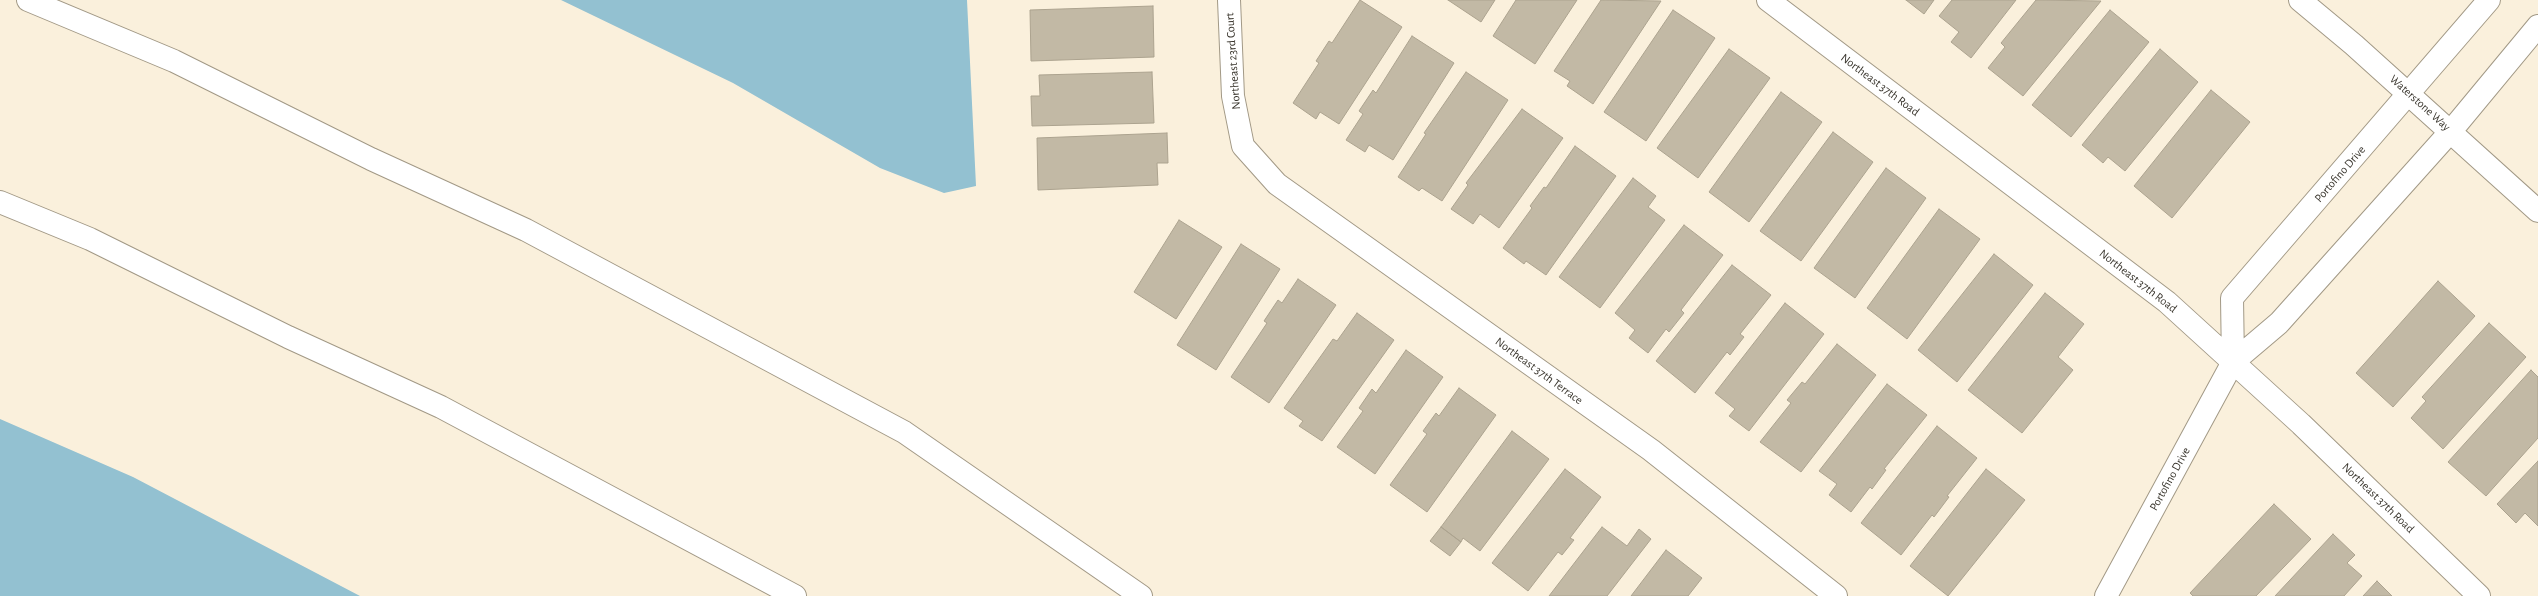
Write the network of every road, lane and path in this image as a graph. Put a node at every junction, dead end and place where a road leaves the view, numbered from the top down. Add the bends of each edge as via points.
1 (28, 0) edge
2 (1229, 0) edge
3 (1768, 0) edge
4 (2300, 0) edge
5 (2489, 0) edge
6 (2538, 26) edge
7 (2410, 94) junction
8 (2451, 130) junction
9 (1242, 146) joint
10 (0, 202) edge
11 (2538, 211) edge
12 (2233, 362) junction
13 (795, 596) edge
14 (1140, 596) edge
15 (1836, 596) edge
16 (2106, 596) edge
17 (2479, 596) edge

1 - 14 main road via 174,61 371,159 526,230 904,432
2 - 9 main road, Northeast 23rd Court via 1233,96
3 - 12 main road, Northeast 37th Road via 2167,302
4 - 7 main road, Waterstone Way
5 - 7 main road, Portofino Drive
6 - 8 main road, Portofino Drive
7 - 8 main road, Waterstone Way
7 - 12 main road, Portofino Drive via 2232,298
8 - 11 main road, Waterstone Way
8 - 12 main road, Portofino Drive via 2279,323
9 - 15 main road, Northeast 37th Terrace via 1277,184 1651,450
10 - 13 main road via 90,239 288,337 440,407
12 - 16 main road, Portofino Drive
12 - 17 main road, Northeast 37th Road

